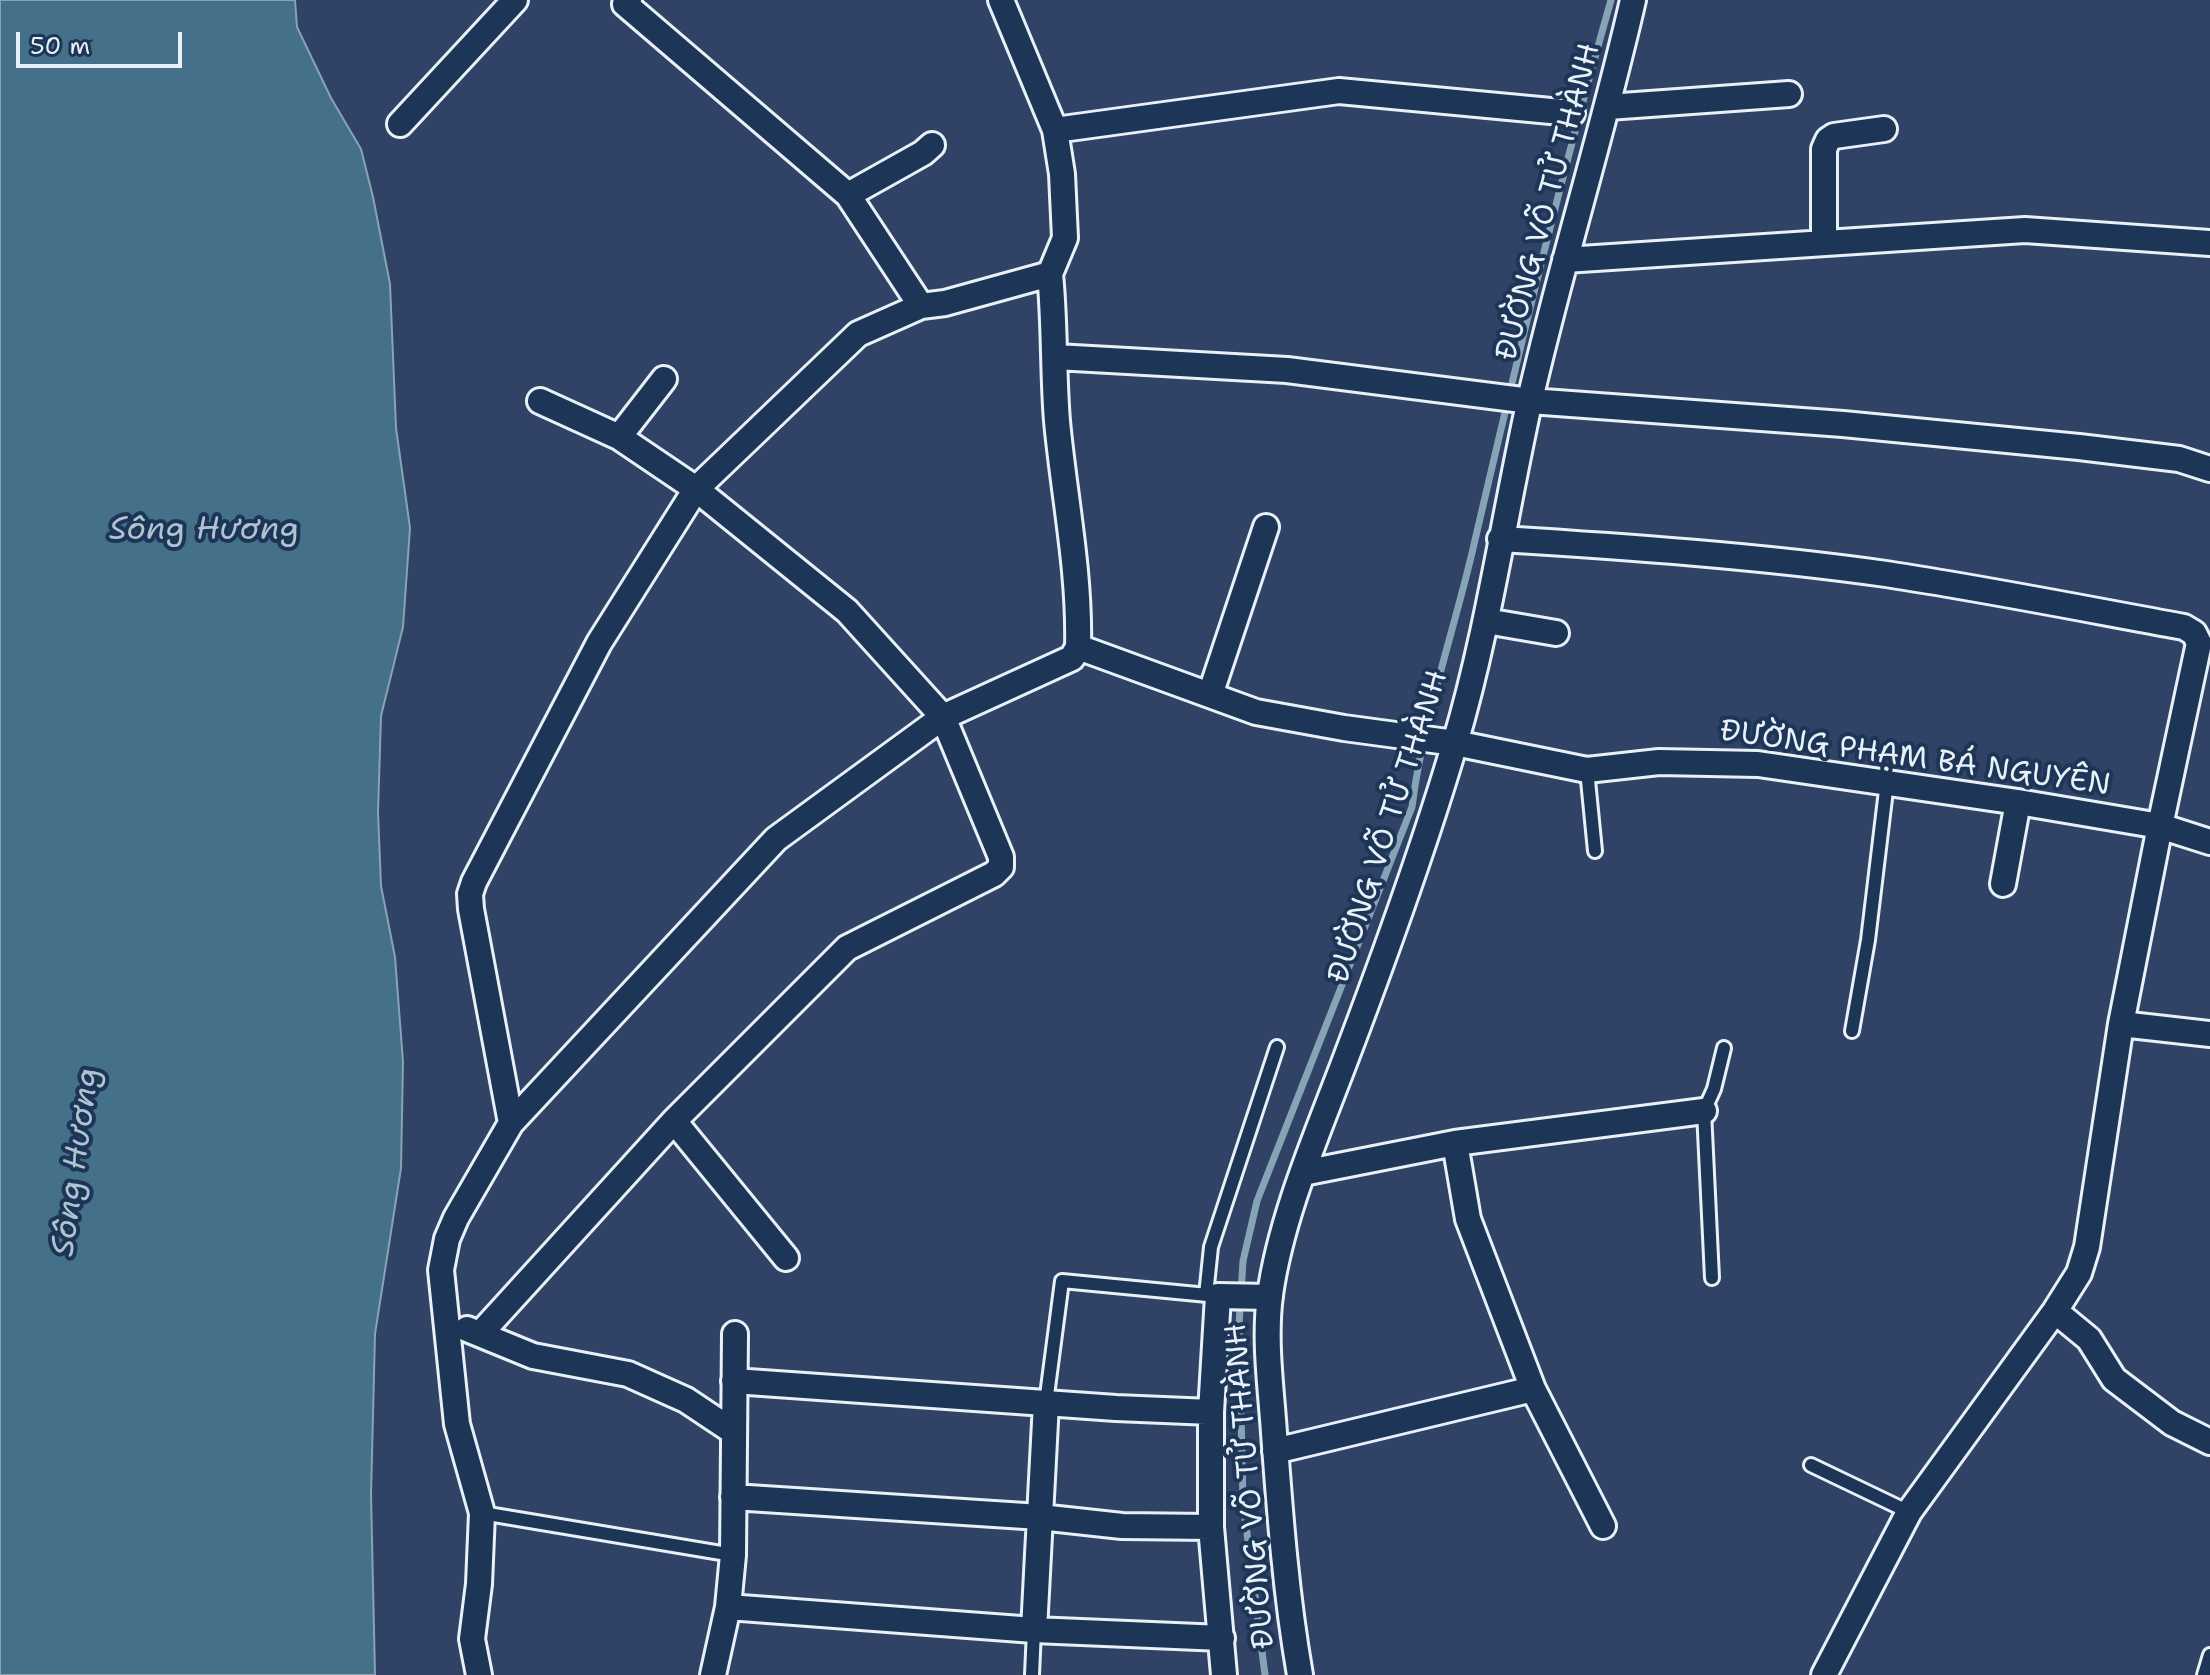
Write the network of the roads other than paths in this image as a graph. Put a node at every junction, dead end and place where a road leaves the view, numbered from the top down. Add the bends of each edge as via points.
1 (515, 0) edge
2 (629, 0) edge
3 (1001, 0) edge
4 (1633, 0) edge
5 (1789, 94) dead end
6 (1608, 107) junction
7 (1572, 113) dead end
8 (400, 124) dead end
9 (1884, 129) dead end
10 (1055, 130) junction
11 (932, 145) dead end
12 (848, 195) junction
13 (1824, 243) junction
14 (2210, 243) edge
15 (1565, 260) junction
16 (1050, 274) junction
17 (921, 306) junction
18 (1056, 357) junction
19 (664, 379) dead end
20 (540, 401) dead end
21 (1526, 401) junction
22 (619, 437) junction
23 (2210, 469) edge
24 (696, 489) junction
25 (1266, 527) dead end
26 (1500, 539) junction
27 (1486, 621) junction
28 (1556, 633) dead end
29 (1078, 647) junction
30 (1210, 695) junction
31 (943, 717) junction
32 (1447, 742) junction
33 (1587, 770) junction
34 (1887, 782) junction
35 (2018, 802) junction
36 (2160, 826) junction
37 (2210, 842) edge
38 (1595, 851) dead end
39 (2003, 884) dead end
40 (2121, 1024) junction
41 (1852, 1031) dead end
42 (2210, 1034) edge
43 (1277, 1047) dead end
44 (1724, 1048) dead end
45 (1704, 1111) junction
46 (674, 1121) junction
47 (511, 1123) junction
48 (1455, 1143) junction
49 (1303, 1173) junction
50 (786, 1258) dead end
51 (1712, 1278) dead end
52 (1212, 1295) junction
53 (1258, 1297) junction
54 (2055, 1311) junction
55 (446, 1321) junction
56 (480, 1334) junction
57 (735, 1334) dead end
58 (734, 1381) junction
59 (1533, 1389) junction
60 (1046, 1403) junction
61 (1211, 1412) junction
62 (734, 1432) junction
63 (2210, 1442) edge
64 (1275, 1451) junction
65 (1811, 1465) dead end
66 (733, 1497) junction
67 (1909, 1512) junction
68 (482, 1513) junction
69 (1040, 1517) junction
70 (1603, 1526) dead end
71 (1211, 1527) junction
72 (733, 1555) junction
73 (728, 1607) junction
74 (1034, 1630) junction
75 (1222, 1638) junction
76 (2210, 1655) edge
77 (479, 1675) edge
78 (713, 1675) edge
79 (1032, 1675) edge
80 (1224, 1675) edge
81 (1300, 1675) edge
82 (1824, 1675) edge
83 (2204, 1675) edge

1 - 8 street
2 - 12 street via 625,4
3 - 10 street
4 - 6 street, ĐƯỜNG VÕ TỬ THÀNH
5 - 6 street
6 - 15 street, ĐƯỜNG VÕ TỬ THÀNH
7 - 10 street via 1339,91
9 - 13 street via 1828,140
10 - 16 street via 1065,238
11 - 12 street
12 - 17 street
13 - 14 street via 2025,230
13 - 15 street
15 - 21 street, ĐƯỜNG VÕ TỬ THÀNH
16 - 17 street
16 - 18 street
17 - 24 street via 858,334
18 - 21 street via 1287,370
18 - 29 street
19 - 22 street
20 - 22 street
21 - 23 street via 2079,447 2179,459
21 - 26 street, ĐƯỜNG VÕ TỬ THÀNH
22 - 24 street
24 - 31 street via 847,611
24 - 47 street via 599,643 470,894
25 - 30 street
26 - 27 street, ĐƯỜNG VÕ TỬ THÀNH
26 - 36 street via 1784,561 2184,627 2199,643
27 - 28 street
27 - 32 street, ĐƯỜNG VÕ TỬ THÀNH
29 - 30 street, ĐƯỜNG PHẠM BÁ NGUYÊN
29 - 31 street via 1072,658
30 - 32 street, ĐƯỜNG PHẠM BÁ NGUYÊN via 1256,712
31 - 46 street via 1001,867 847,948
31 - 47 street via 776,839
32 - 33 street, ĐƯỜNG PHẠM BÁ NGUYÊN
32 - 49 street, ĐƯỜNG VÕ TỬ THÀNH via 1380,968
33 - 34 street, ĐƯỜNG PHẠM BÁ NGUYÊN via 1659,762 1758,764
33 - 38 lane
34 - 35 street, ĐƯỜNG PHẠM BÁ NGUYÊN
34 - 41 lane
35 - 36 street, ĐƯỜNG PHẠM BÁ NGUYÊN
35 - 39 street
36 - 37 street, ĐƯỜNG PHẠM BÁ NGUYÊN
36 - 40 street
40 - 42 street
40 - 54 street via 2087,1247 2079,1273
43 - 52 lane via 1211,1247
44 - 45 lane
45 - 48 street
45 - 51 lane
46 - 50 street
46 - 56 street
47 - 55 street via 447,1239 441,1270
48 - 49 street
48 - 59 street via 1468,1219
49 - 53 street, ĐƯỜNG VÕ TỬ THÀNH via 1276,1262
52 - 53 street
52 - 60 lane via 1062,1281
52 - 61 street
53 - 64 street, ĐƯỜNG VÕ TỬ THÀNH
54 - 63 street via 2089,1339 2114,1379 2172,1423
54 - 67 street
55 - 56 street
55 - 68 street via 457,1424
56 - 62 street via 533,1356 628,1374 686,1400
57 - 58 street
58 - 60 street
58 - 62 street
59 - 64 street
59 - 70 street
60 - 61 street
60 - 69 street
61 - 71 street
62 - 66 street
64 - 81 street, ĐƯỜNG VÕ TỬ THÀNH via 1289,1613
65 - 67 lane
66 - 69 street
66 - 72 street
67 - 82 street
68 - 72 lane
68 - 77 street via 472,1639
69 - 71 street via 1122,1526
69 - 74 street
71 - 75 street
72 - 73 street
73 - 74 street
73 - 78 street
74 - 75 street
74 - 79 lane
75 - 80 street
76 - 83 lane

